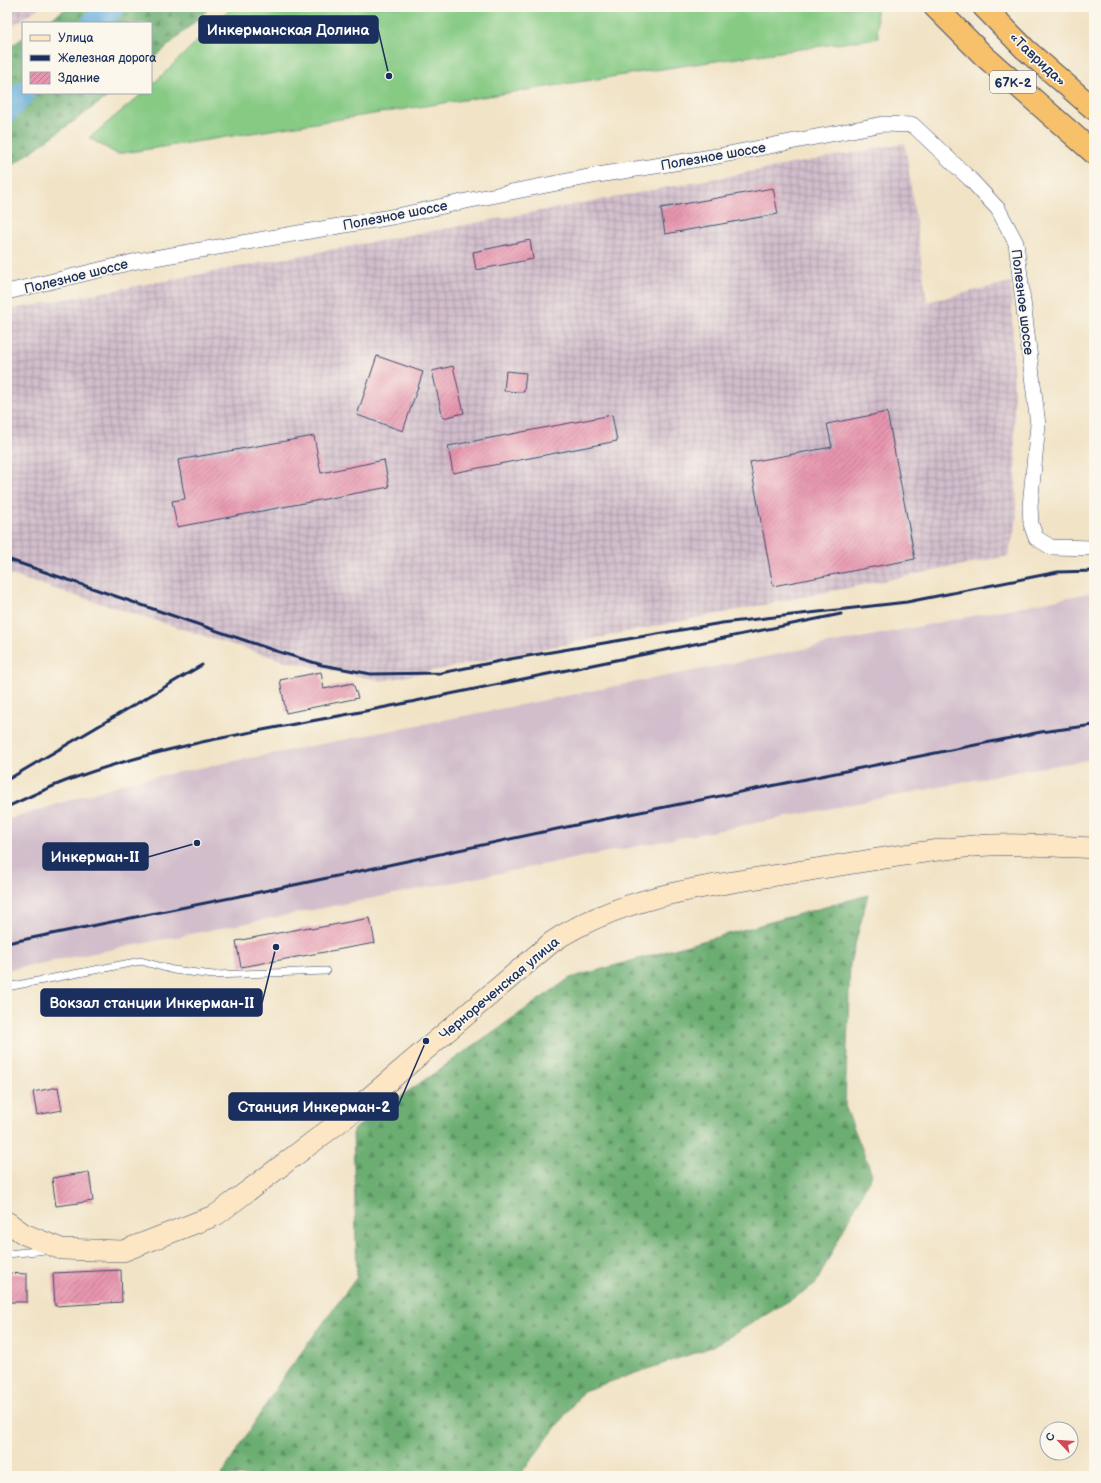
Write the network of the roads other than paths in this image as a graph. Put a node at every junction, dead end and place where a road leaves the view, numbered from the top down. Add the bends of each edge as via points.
1 (936, 7) edge
2 (984, 7) edge
3 (1094, 109) edge
4 (1094, 153) edge
5 (7, 292) edge
6 (1094, 548) edge
7 (1094, 848) edge
8 (326, 971) dead end
9 (7, 987) edge
10 (7, 1222) edge
11 (61, 1249) junction
12 (7, 1254) edge

1 - 4 highway, 67К-2 via 983,55
2 - 3 highway, «Таврида» / 67К-2 via 1025,49
5 - 6 street, Полезное шоссе via 137,261 397,216 598,176 883,124 913,125 970,179 998,210 1016,243 1038,425 1030,506 1031,524 1036,538 1051,547
7 - 11 main road, Чернореченская улица via 974,846 894,857 706,886 642,900 597,917 552,942 350,1114 216,1215 123,1252
8 - 9 lane via 214,975 173,970 141,961
10 - 11 main road, Чернореченская улица via 24,1234
11 - 12 lane

